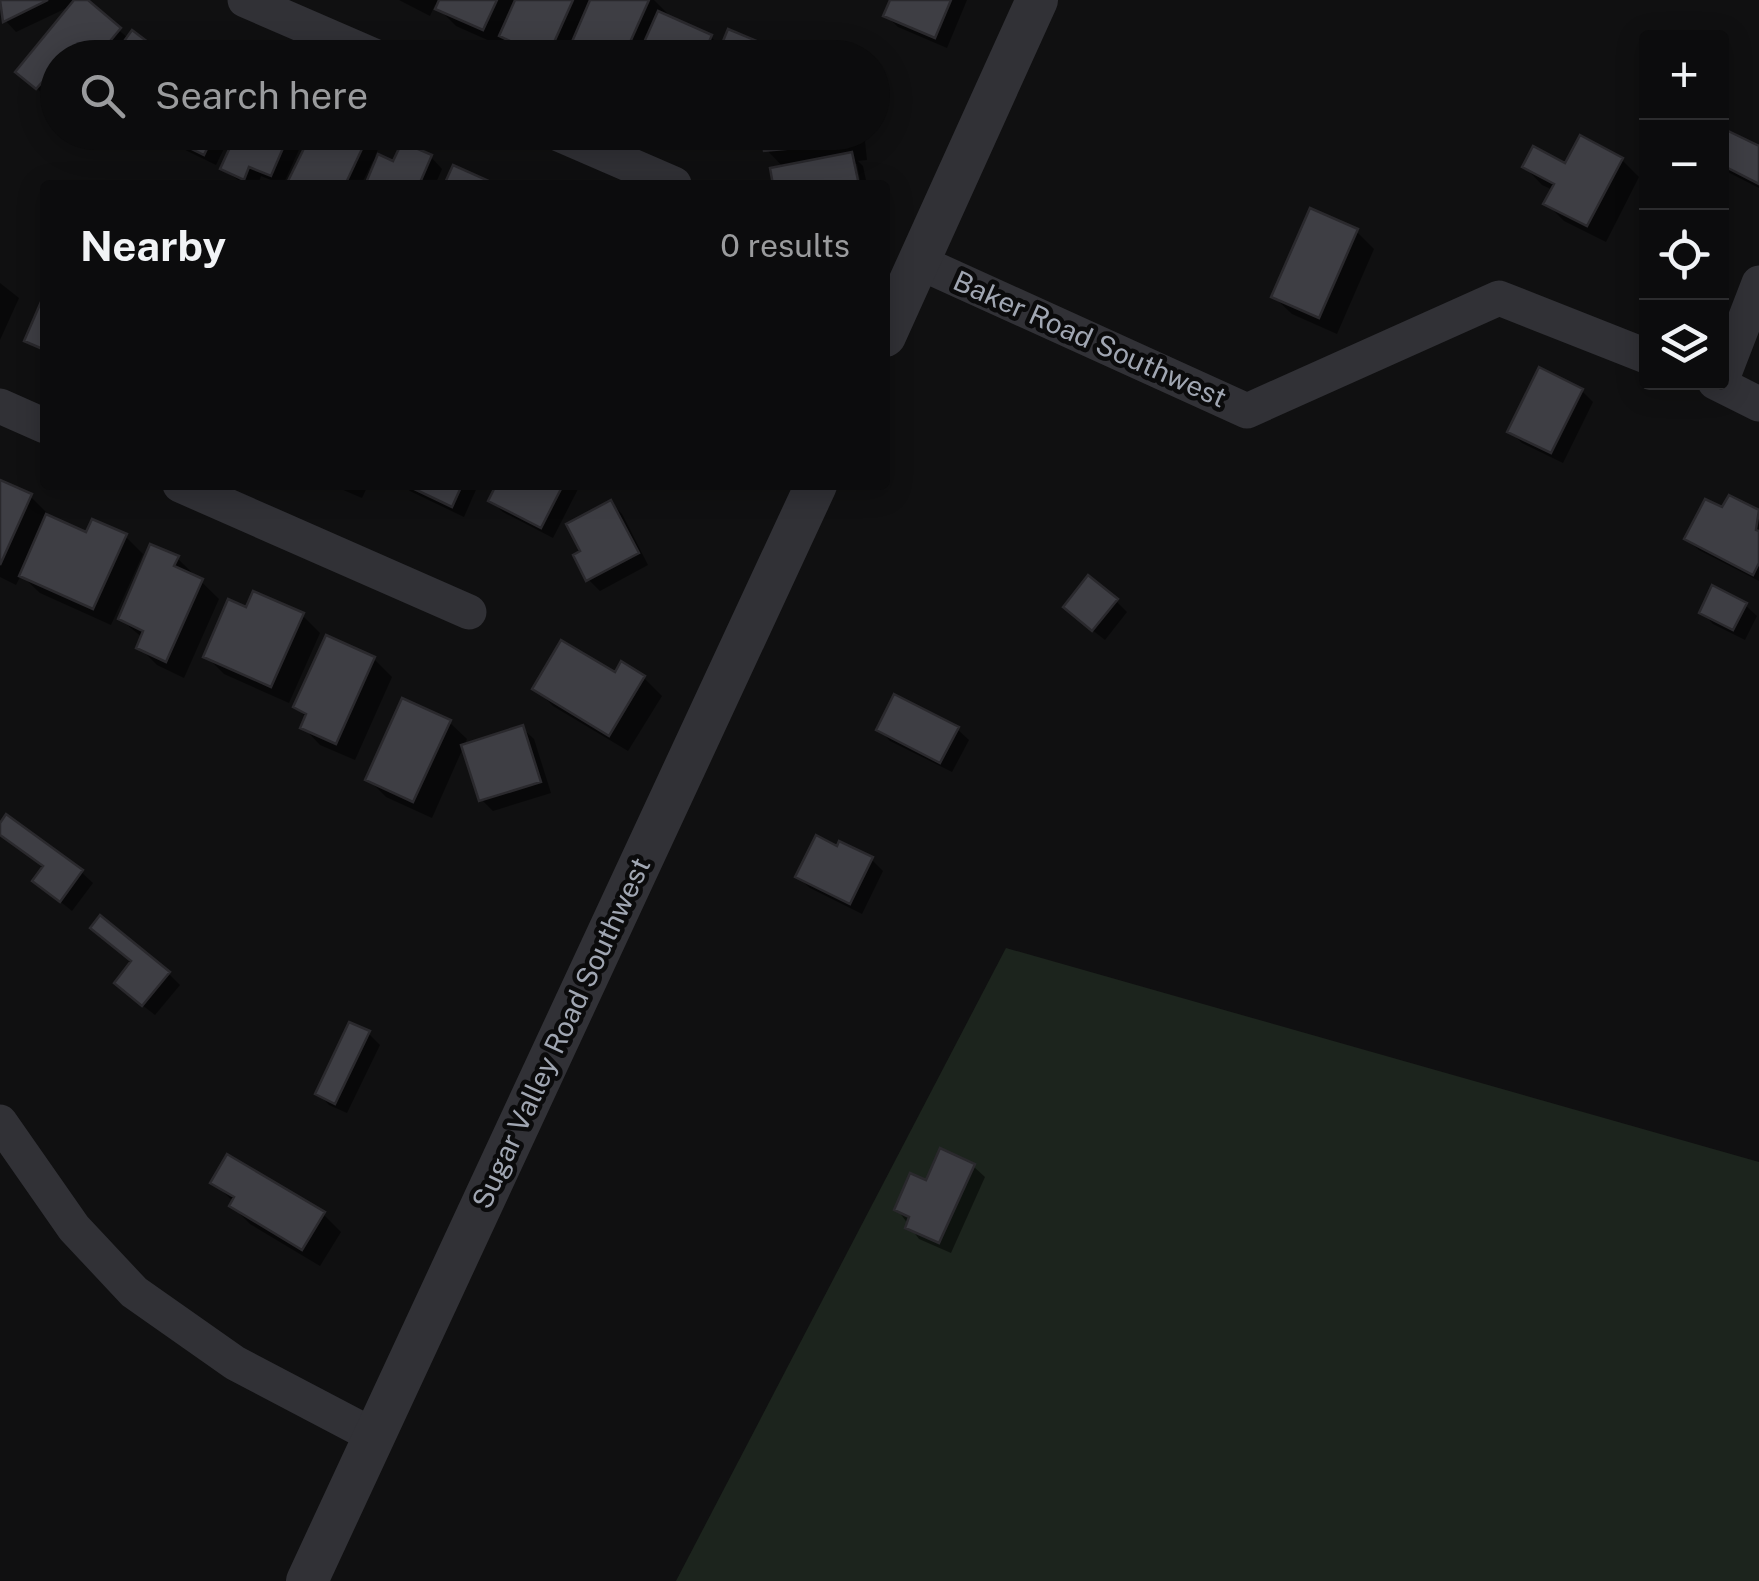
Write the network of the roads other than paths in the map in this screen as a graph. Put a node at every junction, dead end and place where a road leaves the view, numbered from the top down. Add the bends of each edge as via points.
1 (245, 0) edge
2 (1037, 0) edge
3 (337, 40) edge
4 (596, 150) edge
5 (665, 180) edge
6 (919, 262) junction
7 (1759, 283) edge
8 (890, 325) edge
9 (1639, 353) edge
10 (1729, 357) edge
11 (1729, 388) edge
12 (1759, 404) edge
13 (0, 406) edge
14 (40, 424) edge
15 (191, 490) edge
16 (814, 490) edge
17 (469, 612) dead end
18 (0, 1122) edge
19 (372, 1436) junction
20 (307, 1581) edge

1 - 3 street
2 - 6 street
4 - 5 street
6 - 8 street
6 - 9 street, Baker Road Southwest via 1248,410 1499,298
7 - 10 street
11 - 12 street
13 - 14 street
15 - 17 street
16 - 19 street, Sugar Valley Road Southwest
18 - 19 street via 74,1228 134,1292 236,1364
19 - 20 street, Sugar Valley Road Southwest

